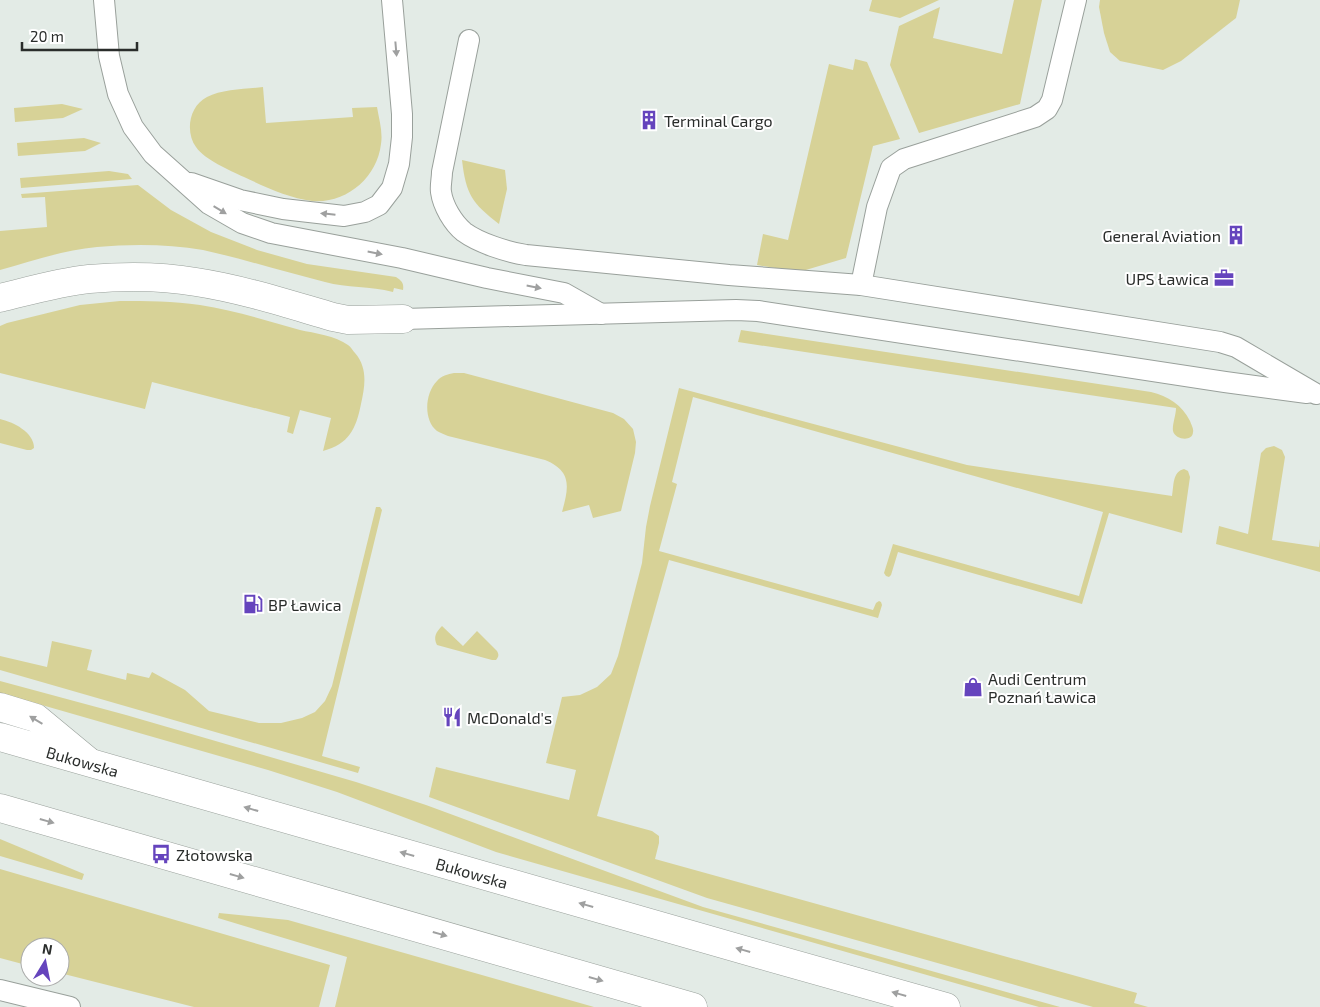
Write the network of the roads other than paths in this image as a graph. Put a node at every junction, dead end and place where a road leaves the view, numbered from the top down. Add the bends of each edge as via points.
1 (104, 0) edge
2 (392, 0) edge
3 (1076, 0) edge
4 (469, 40) dead end
5 (182, 180) junction
6 (861, 285) junction
7 (0, 298) edge
8 (601, 314) junction
9 (403, 319) joint
10 (1318, 394) edge
11 (0, 707) edge
12 (0, 737) edge
13 (88, 761) junction
14 (0, 808) edge
15 (0, 990) edge
16 (70, 1007) edge
17 (693, 1007) edge
18 (946, 1007) edge

1 - 5 lane via 109,56 118,94 133,127 154,154
2 -> 5 lane via 402,137 392,188 379,205 344,216 283,209 240,200
3 - 6 lane via 1052,100 1047,109 1035,117 904,159 891,168 877,207
4 - 6 lane via 441,190 450,214 464,231 499,249 526,255
5 -> 8 lane via 209,204 242,224 271,233 564,293
6 - 10 lane via 1220,342 1236,347
7 - 9 main road via 88,279 145,276 225,288 348,320
8 - 9 lane
8 - 10 lane via 758,311
13 -> 11 main road via 36,718
12 - 13 main road, Bukowska
18 -> 13 main road, Bukowska
14 -> 17 main road
15 - 16 lane

